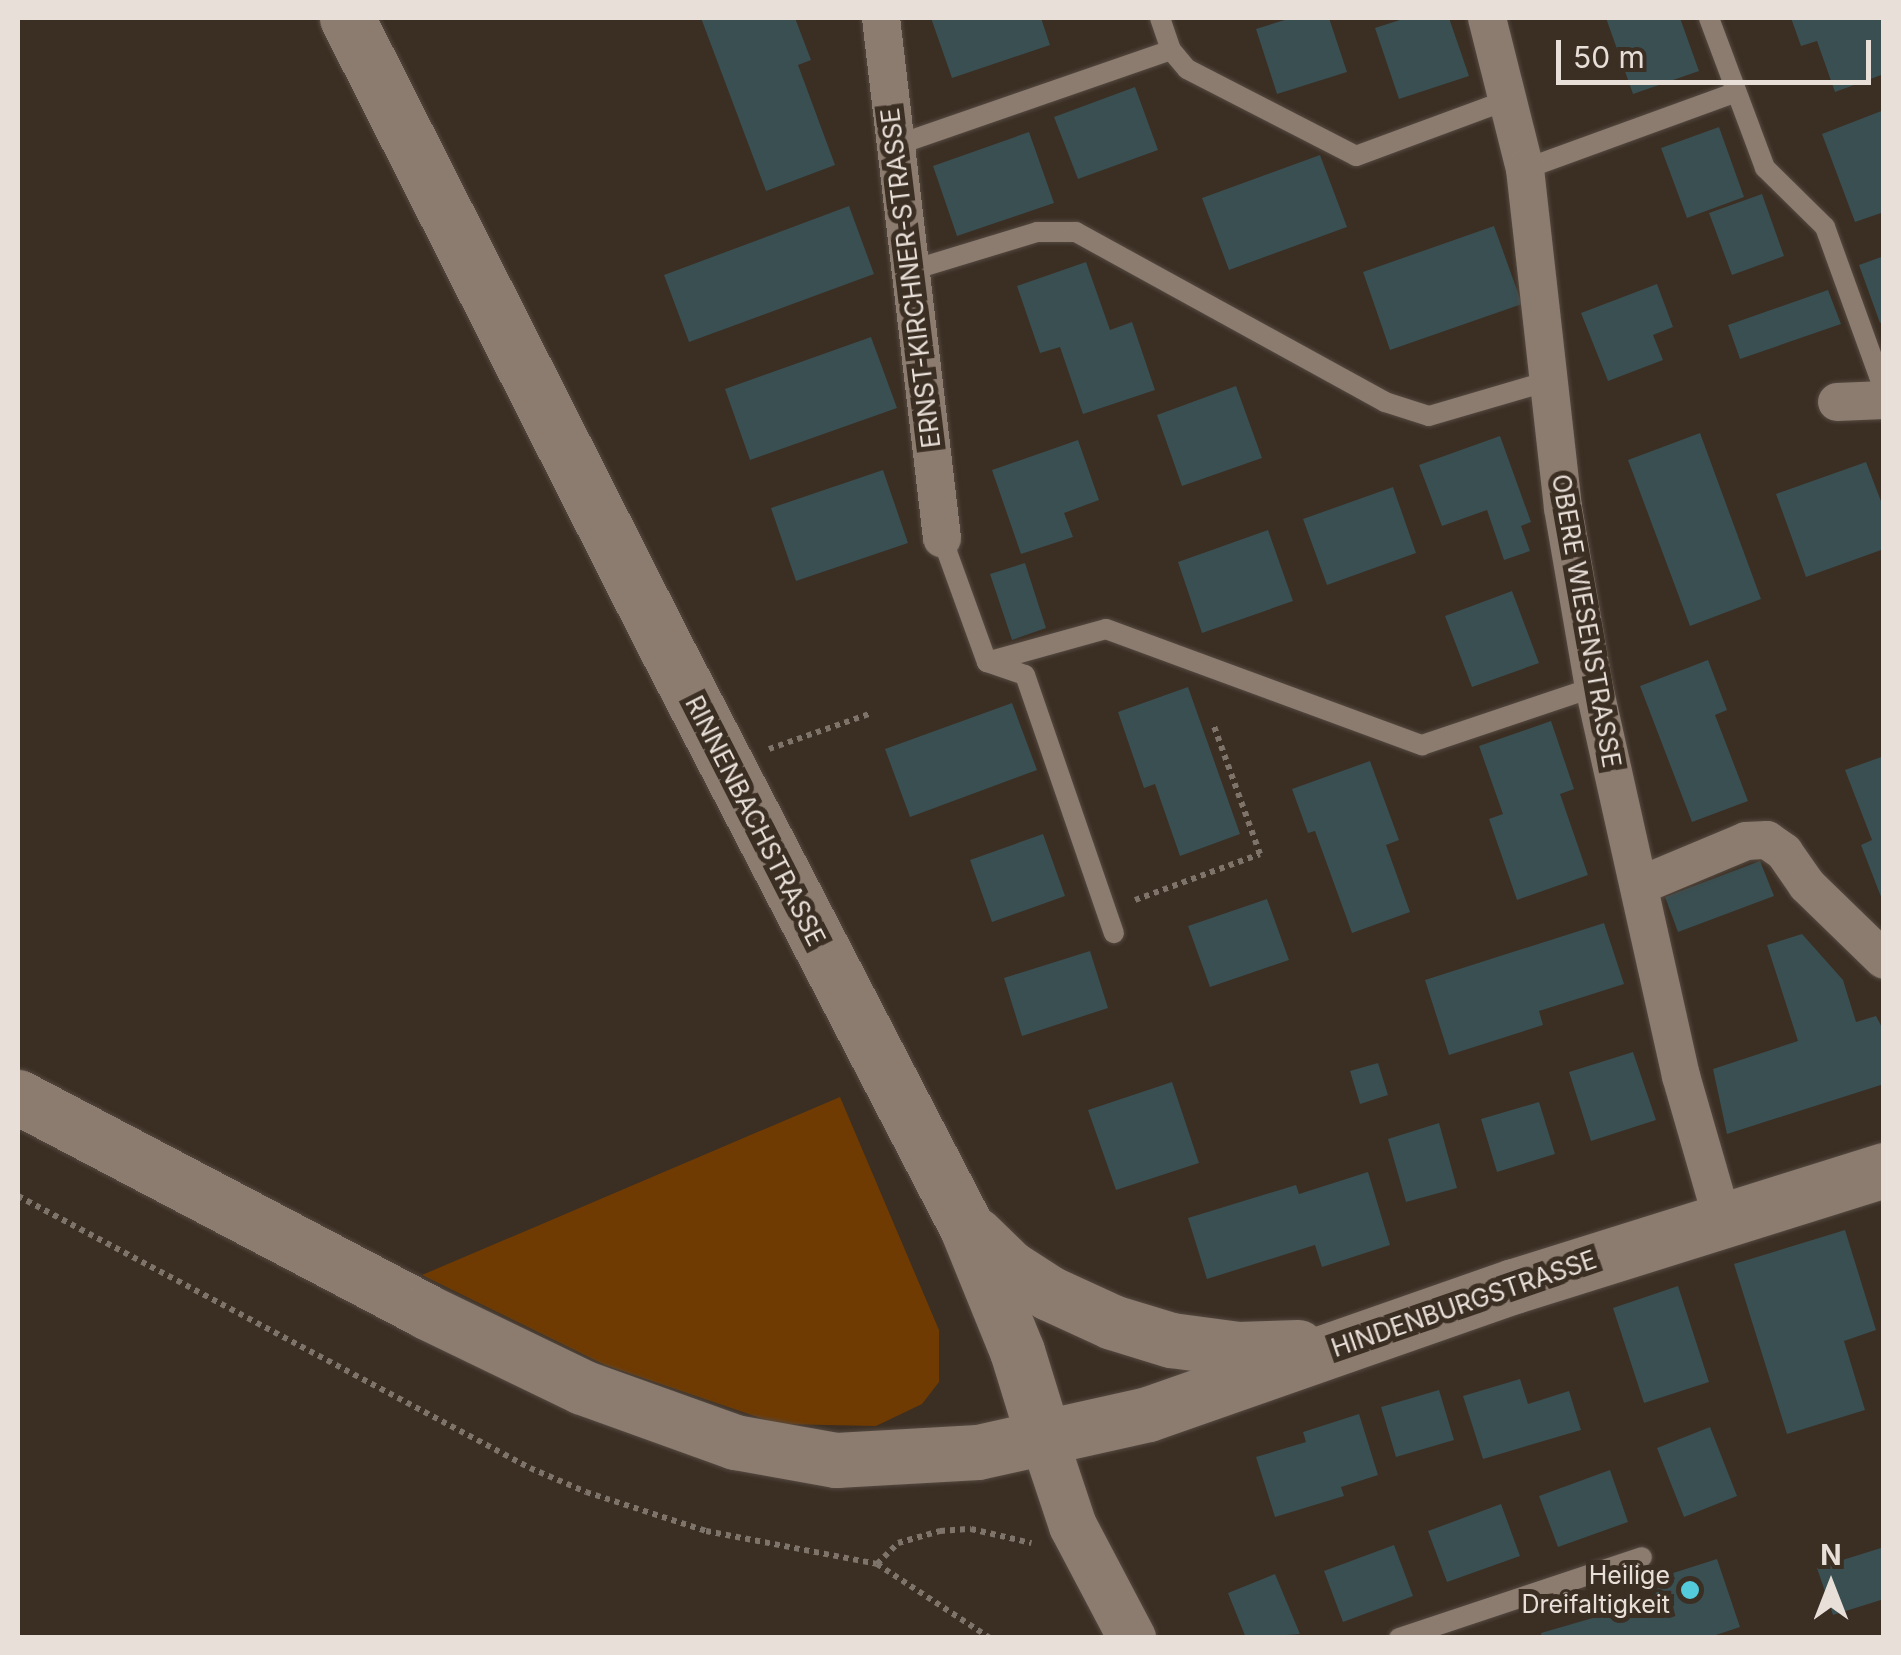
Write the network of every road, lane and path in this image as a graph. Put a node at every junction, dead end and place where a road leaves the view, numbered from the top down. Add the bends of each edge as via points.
1 (347, 18) edge
2 (881, 18) edge
3 (1160, 18) edge
4 (1487, 18) edge
5 (1709, 18) edge
6 (1171, 50) junction
7 (1734, 93) junction
8 (1508, 100) junction
9 (894, 146) junction
10 (1525, 168) junction
11 (909, 272) junction
12 (1549, 380) junction
13 (1884, 390) edge
14 (1884, 400) edge
15 (1837, 402) dead end
16 (942, 538) joint
17 (987, 662) junction
18 (1594, 687) junction
19 (872, 713) dead end
20 (1214, 726) dead end
21 (758, 752) dead end
22 (1641, 885) junction
23 (1106, 910) junction
24 (1114, 933) dead end
25 (1884, 960) edge
26 (18, 1097) edge
27 (1884, 1170) edge
28 (18, 1196) edge
29 (1722, 1218) junction
30 (968, 1228) junction
31 (1341, 1346) junction
32 (1044, 1439) junction
33 (1074, 1526) junction
34 (1642, 1556) dead end
35 (877, 1564) junction
36 (990, 1638) edge
37 (1132, 1638) edge
38 (1400, 1638) edge

1 - 30 main road, RINNENBACHSTRASSE
2 - 9 street, ERNST-KIRCHNER-STRASSE
3 - 6 lane
4 - 8 street, OBERE WIESENSTRASSE
5 - 7 lane
6 - 8 lane via 1188,69 1356,156
6 - 9 lane
7 - 10 lane
7 - 13 lane via 1765,168 1825,227
8 - 10 street, OBERE WIESENSTRASSE
9 - 11 street, ERNST-KIRCHNER-STRASSE
10 - 12 street, OBERE WIESENSTRASSE
11 - 12 lane via 1037,232 1076,232 1385,402 1429,416
11 - 16 street, ERNST-KIRCHNER-STRASSE
12 - 18 street, OBERE WIESENSTRASSE
14 - 15 street
16 - 17 lane
17 - 18 lane via 1106,629 1422,744
17 - 23 lane via 1025,675
18 - 22 street, OBERE WIESENSTRASSE
19 - 21 path
20 - 23 path via 1260,854
22 - 25 street via 1746,841 1767,840
22 - 29 street, OBERE WIESENSTRASSE via 1681,1076
23 - 24 lane
26 - 32 main road, HINDENBURGSTRASSE via 427,1312 582,1387 686,1426 836,1460 942,1457
27 - 29 main road, HINDENBURGSTRASSE
28 - 35 path via 572,1486 706,1531
29 - 31 main road, HINDENBURGSTRASSE
30 - 31 main road via 1009,1267 1112,1322 1171,1340 1238,1349
30 - 32 main road, RINNENBACHSTRASSE
31 - 32 main road, HINDENBURGSTRASSE via 1148,1414
32 - 33 street, RINNENBACHSTRASSE
33 - 35 path via 1035,1544 971,1529 919,1534
33 - 37 street, RINNENBACHSTRASSE
34 - 38 lane
35 - 36 path

